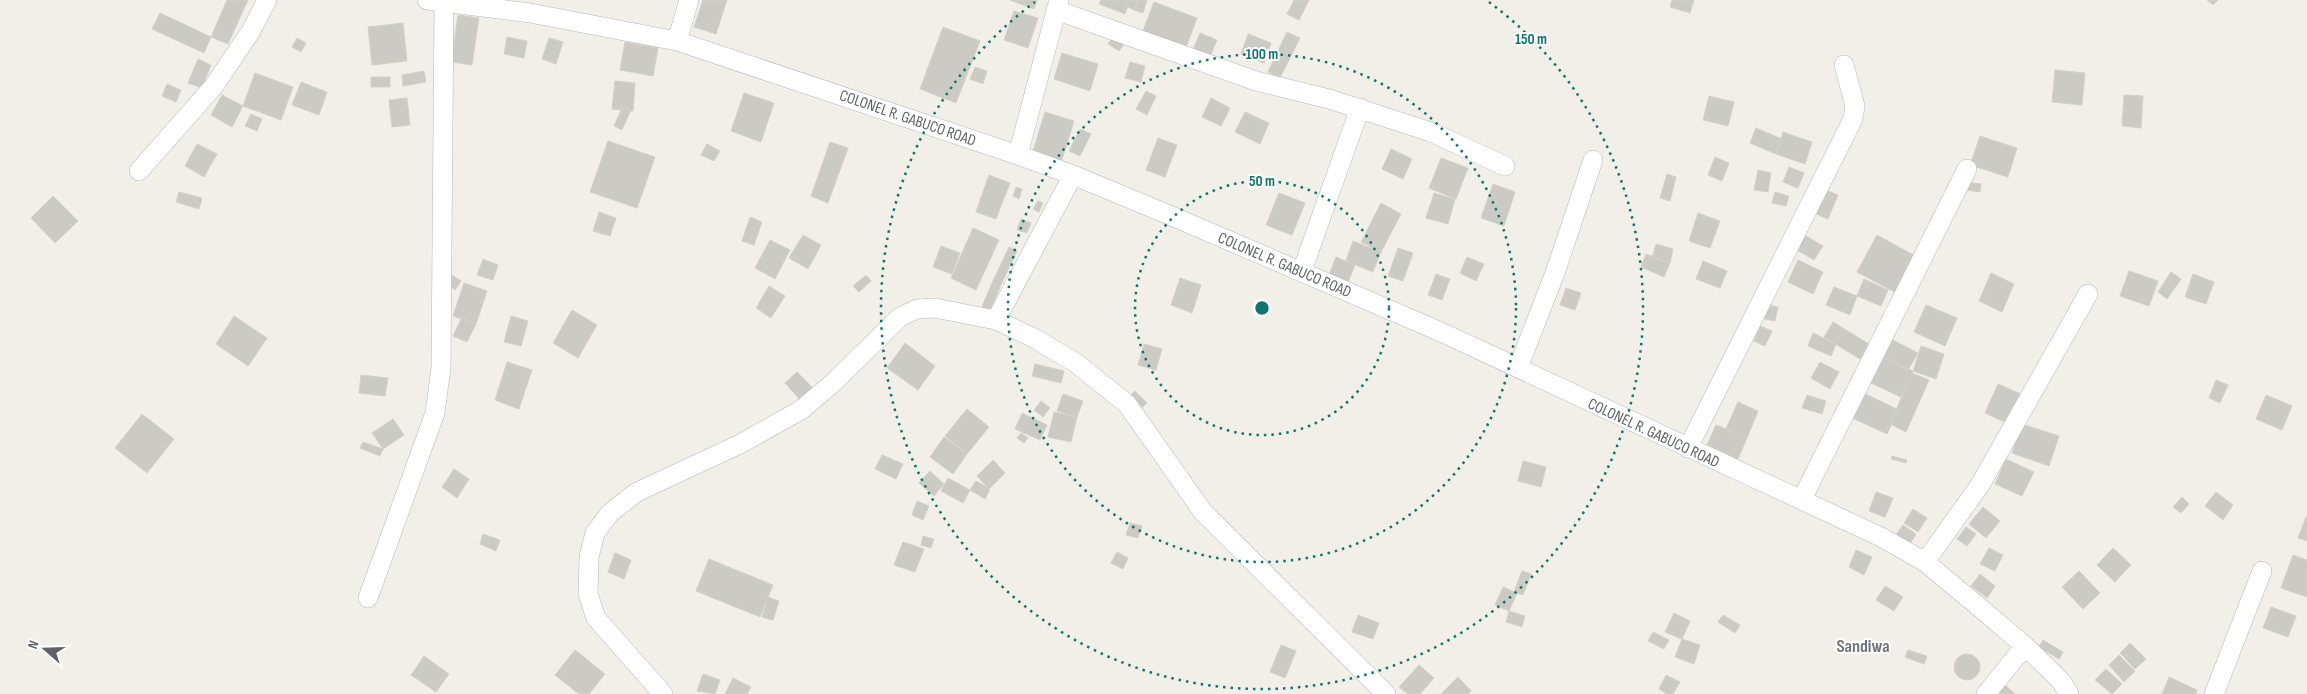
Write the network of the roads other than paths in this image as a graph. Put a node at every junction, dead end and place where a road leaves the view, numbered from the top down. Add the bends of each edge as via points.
1 (267, 0) edge
2 (689, 0) edge
3 (435, 1) edge
4 (1058, 5) edge
5 (677, 41) junction
6 (1844, 65) dead end
7 (1360, 108) junction
8 (1018, 154) junction
9 (1593, 160) dead end
10 (1505, 166) dead end
11 (1967, 169) dead end
12 (139, 171) dead end
13 (1073, 175) junction
14 (1302, 272) junction
15 (2088, 294) dead end
16 (996, 320) junction
17 (1518, 368) junction
18 (1688, 448) junction
19 (1802, 499) junction
20 (1925, 562) junction
21 (2262, 571) dead end
22 (368, 598) dead end
23 (2025, 646) junction
24 (663, 694) edge
25 (1386, 694) edge
26 (1986, 694) edge
27 (2068, 694) edge
28 (2214, 694) edge

1 - 12 street via 251,31 214,86
2 - 5 street
3 - 5 street, COLONEL R. GABUCO ROAD via 530,13
3 - 22 street via 441,368 434,413
4 - 7 street via 1256,81
4 - 8 street
5 - 8 street, COLONEL R. GABUCO ROAD
6 - 18 street via 1855,106 1853,118
7 - 10 street via 1431,132
7 - 14 street
8 - 13 street, COLONEL R. GABUCO ROAD
9 - 17 street via 1555,273
11 - 19 street
13 - 14 street, COLONEL R. GABUCO ROAD
13 - 16 street
14 - 17 street, COLONEL R. GABUCO ROAD
15 - 20 street via 1980,485
16 - 24 street via 935,308 917,309 900,317 801,410 740,444 637,492 610,513 595,533 589,557 588,594 596,618
16 - 25 street via 1076,363 1127,404 1202,512
17 - 18 street, COLONEL R. GABUCO ROAD
18 - 19 street, COLONEL R. GABUCO ROAD
19 - 20 street, COLONEL R. GABUCO ROAD
20 - 23 street, COLONEL R. GABUCO ROAD
21 - 28 street
23 - 26 street
23 - 27 street, COLONEL R. GABUCO ROAD via 2061,681

